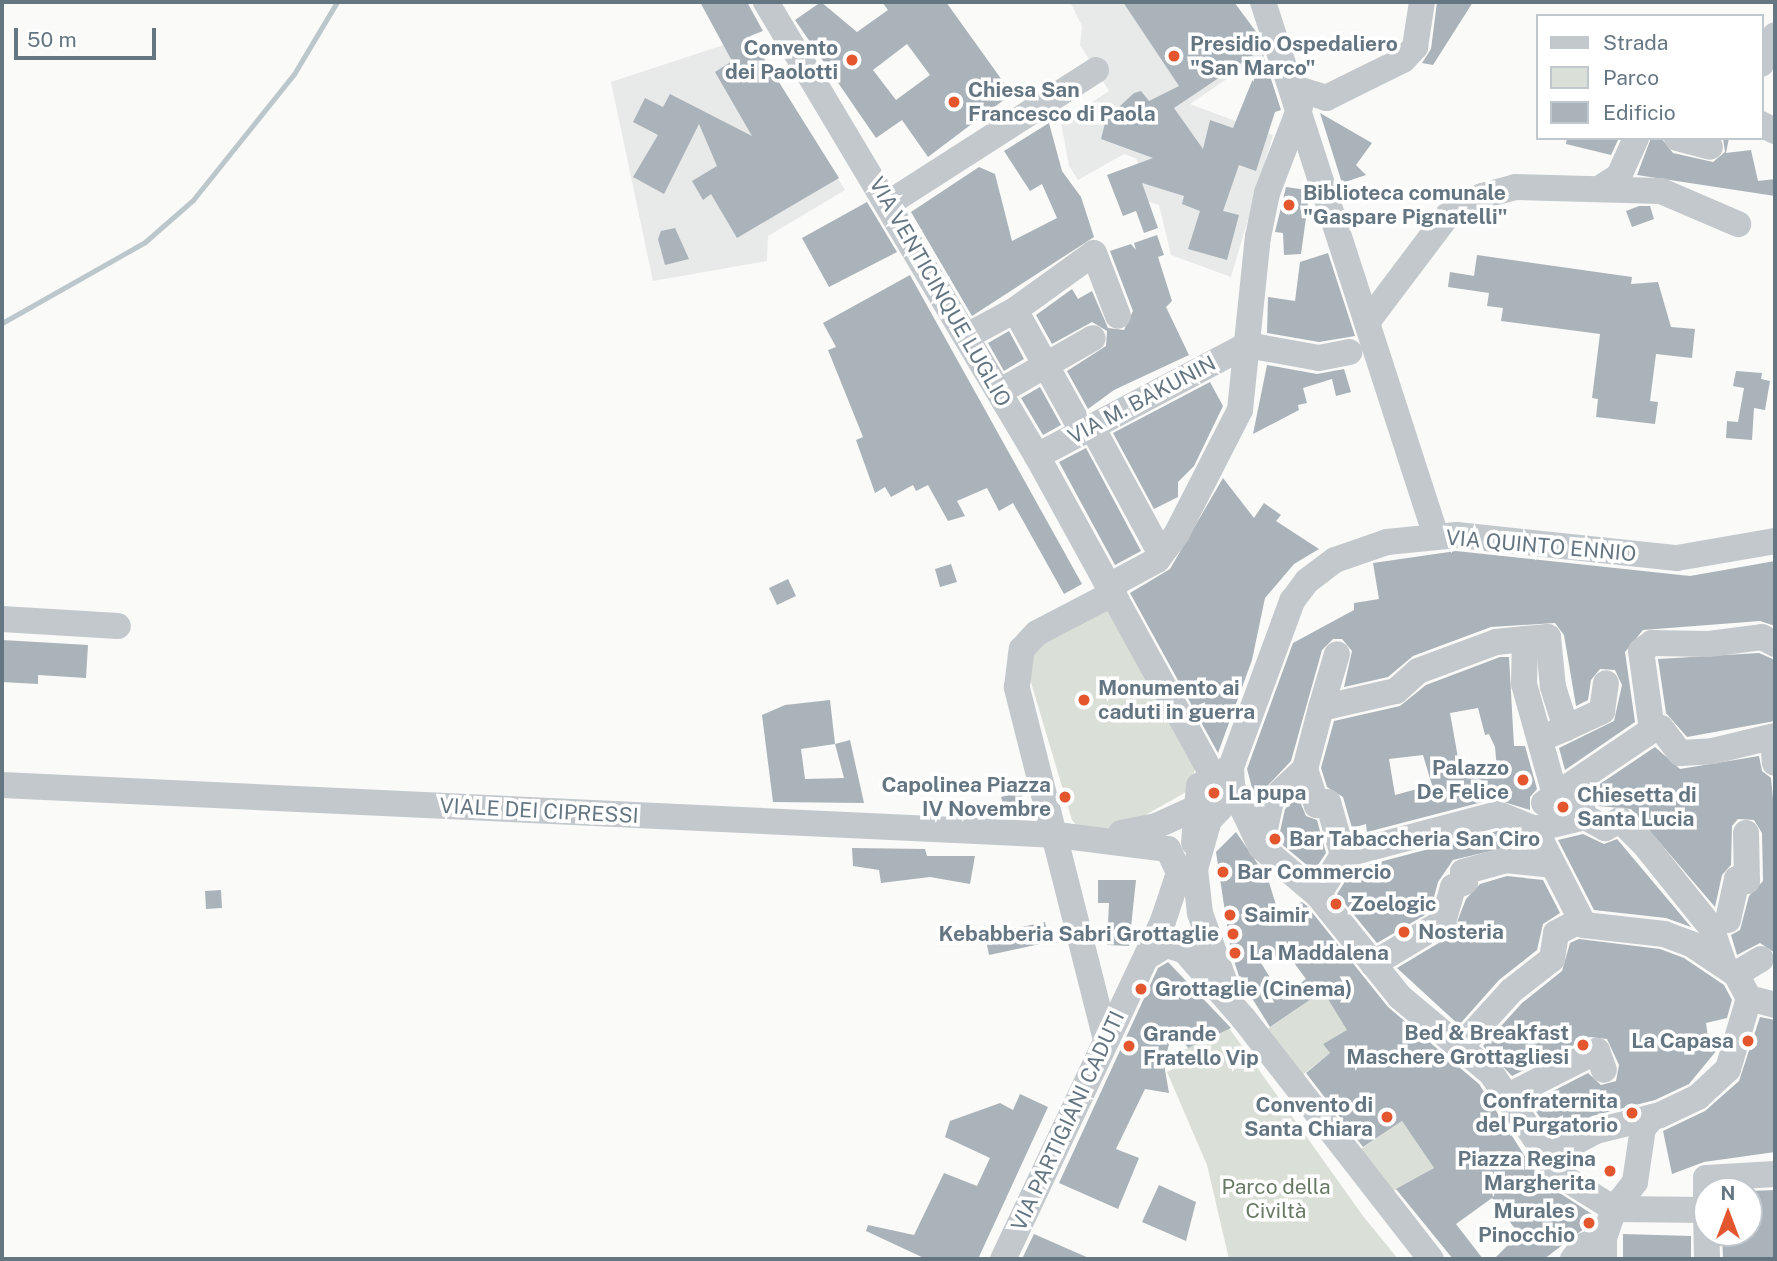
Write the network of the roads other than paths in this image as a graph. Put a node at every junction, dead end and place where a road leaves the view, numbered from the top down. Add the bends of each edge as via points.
1 (766, 2) edge
2 (1263, 2) edge
3 (1422, 2) edge
4 (1775, 35) edge
5 (1763, 60) edge
6 (1096, 69) dead end
7 (1297, 98) junction
8 (1635, 140) edge
9 (1684, 140) edge
10 (1710, 148) dead end
11 (1600, 188) junction
12 (889, 203) junction
13 (1738, 225) dead end
14 (1015, 310) junction
15 (1118, 316) dead end
16 (1368, 321) junction
17 (967, 336) junction
18 (1093, 338) dead end
19 (1247, 345) junction
20 (1349, 352) dead end
21 (1045, 363) junction
22 (999, 392) junction
23 (1087, 429) junction
24 (1037, 456) junction
25 (1436, 536) junction
26 (1775, 541) edge
27 (1161, 554) junction
28 (1112, 589) junction
29 (2, 619) edge
30 (118, 626) dead end
31 (1775, 644) edge
32 (1337, 654) dead end
33 (1606, 683) dead end
34 (1321, 708) junction
35 (1651, 730) junction
36 (1554, 733) junction
37 (1774, 736) edge
38 (1775, 763) edge
39 (1305, 769) junction
40 (1224, 776) junction
41 (2, 785) edge
42 (1565, 790) junction
43 (1196, 808) junction
44 (1585, 817) junction
45 (1542, 827) junction
46 (1746, 833) dead end
47 (1067, 836) junction
48 (1261, 847) junction
49 (1343, 855) junction
50 (1551, 865) junction
51 (1177, 884) junction
52 (1318, 895) junction
53 (1200, 913) junction
54 (1580, 920) junction
55 (1163, 921) junction
56 (1718, 924) junction
57 (1174, 946) junction
58 (1148, 956) junction
59 (1761, 959) dead end
60 (1373, 964) junction
61 (1730, 969) junction
62 (1767, 1000) edge
63 (1234, 1007) junction
64 (1106, 1040) junction
65 (1462, 1044) junction
66 (1604, 1070) dead end
67 (1508, 1096) junction
68 (1653, 1117) junction
69 (1545, 1158) junction
70 (1775, 1174) edge
71 (1723, 1177) edge
72 (1632, 1203) junction
73 (1693, 1209) edge
74 (1604, 1248) edge
75 (1003, 1259) edge
76 (1431, 1259) edge
77 (1573, 1259) edge

1 - 12 street, VIA VENTICINQUE LUGLIO
2 - 7 street
3 - 7 street via 1415,47 1403,60 1326,98
4 - 5 street
6 - 12 street
7 - 16 street
7 - 19 street via 1267,193
8 - 11 street via 1619,176
9 - 10 street
11 - 13 street via 1661,191
11 - 16 street via 1515,187 1470,203 1429,235
12 - 17 street, VIA VENTICINQUE LUGLIO
14 - 15 street via 1094,253
14 - 17 street
14 - 21 street
16 - 25 street
17 - 22 street, VIA VENTICINQUE LUGLIO
18 - 21 street
19 - 20 street via 1319,358
19 - 23 street, VIA M. BAKUNIN
19 - 27 street via 1240,410
21 - 22 street
21 - 23 street
22 - 24 street, VIA VENTICINQUE LUGLIO
23 - 24 street, VIA M. BAKUNIN
23 - 27 street
24 - 28 street, VIA VENTICINQUE LUGLIO
25 - 26 street, VIA QUINTO ENNIO via 1677,558
25 - 40 street, VIA QUINTO ENNIO via 1387,542 1335,559 1307,581 1271,650
27 - 28 street
28 - 40 street, VIA VENTICINQUE LUGLIO
28 - 47 street via 1037,633 1018,664 1021,706
29 - 30 street
31 - 35 street via 1762,637 1709,644 1652,643 1641,651
32 - 34 street
33 - 36 street via 1602,711
34 - 36 street via 1396,691 1418,671 1475,647 1525,639 1524,684
34 - 39 street
35 - 37 street via 1661,728 1680,753
35 - 42 street
36 - 42 street
37 - 38 street
39 - 48 street via 1271,801
39 - 49 street via 1317,805 1328,802
40 - 43 street via 1199,786
40 - 48 street, VIA VENTICINQUE LUGLIO
40 - 53 street via 1195,869
41 - 47 street, VIALE DEI CIPRESSI
42 - 44 street
42 - 45 street via 1544,801
43 - 47 street via 1156,826
43 - 51 street via 1193,846
44 - 45 street
44 - 56 street via 1605,828 1620,820
45 - 49 street via 1498,814
45 - 50 street
46 - 56 street via 1747,881 1732,879
47 - 51 street via 1168,849 1179,864
47 - 64 street
48 - 52 street
49 - 52 street
50 - 54 street
50 - 60 street via 1506,860 1463,872 1465,882 1453,887 1443,922
51 - 55 street, VIA PARTIGIANI CADUTI
52 - 60 street
53 - 57 street via 1198,937
53 - 63 street
54 - 61 street via 1664,934
54 - 65 street via 1556,933 1552,959 1511,992
55 - 57 street via 1163,934
55 - 58 street, VIA PARTIGIANI CADUTI
56 - 61 street
57 - 58 street
57 - 63 street
58 - 64 street, VIA PARTIGIANI CADUTI
59 - 61 street
60 - 65 street via 1421,1016
61 - 62 street
62 - 68 street via 1728,1069 1698,1097
63 - 76 street
64 - 75 street, VIA PARTIGIANI CADUTI
65 - 67 street
66 - 67 street via 1597,1051
67 - 69 street
68 - 69 street via 1596,1131
68 - 72 street via 1643,1128
69 - 72 street via 1560,1175
70 - 71 street
72 - 73 street
72 - 74 street
74 - 77 street via 1583,1246

